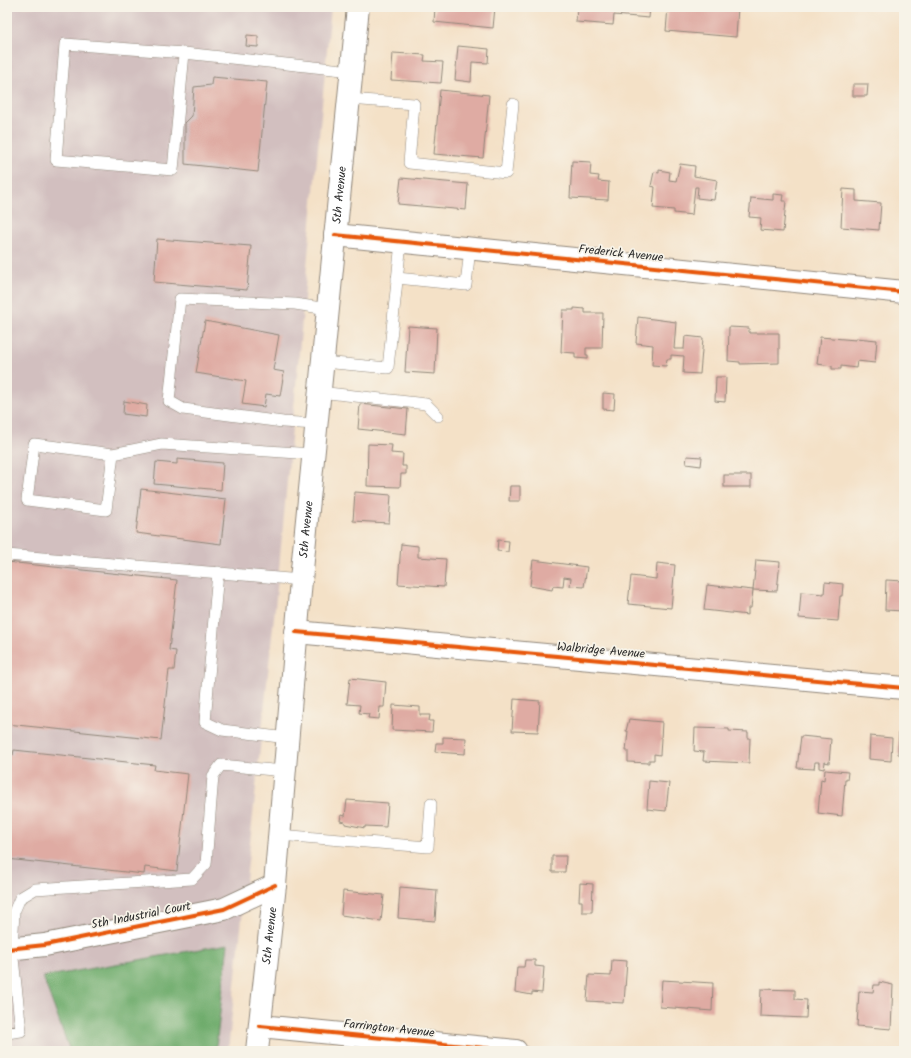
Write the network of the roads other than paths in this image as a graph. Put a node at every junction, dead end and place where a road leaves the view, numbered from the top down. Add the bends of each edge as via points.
1 (358, 7) edge
2 (184, 52) junction
3 (352, 71) junction
4 (349, 99) junction
5 (513, 104) dead end
6 (335, 235) junction
7 (401, 242) junction
8 (470, 248) junction
9 (397, 278) junction
10 (904, 292) edge
11 (328, 309) junction
12 (323, 362) junction
13 (319, 392) junction
14 (438, 416) dead end
15 (316, 424) junction
16 (113, 454) junction
17 (313, 454) junction
18 (7, 555) edge
19 (218, 572) junction
20 (300, 580) junction
21 (296, 632) junction
22 (904, 688) edge
23 (287, 738) junction
24 (284, 771) junction
25 (431, 804) dead end
26 (279, 835) junction
27 (275, 885) junction
28 (10, 949) edge
29 (260, 1026) junction
30 (7, 1033) edge
31 (257, 1051) edge
32 (516, 1051) edge

1 - 3 street, 5th Avenue
2 - 2 lane via 65,44 56,160 173,170
2 - 3 lane
3 - 4 street, 5th Avenue
4 - 5 lane via 414,104 409,163 506,173
4 - 6 street, 5th Avenue
6 - 7 street, Frederick Avenue
6 - 11 street, 5th Avenue
7 - 8 street, Frederick Avenue
7 - 9 lane
8 - 9 lane via 466,285
8 - 10 street, Frederick Avenue
9 - 12 lane via 388,368
11 - 12 street, 5th Avenue
11 - 15 lane via 295,304 180,299 168,401 183,409
12 - 13 street, 5th Avenue
13 - 14 lane via 426,404
13 - 15 street, 5th Avenue
15 - 17 street, 5th Avenue
16 - 16 lane via 34,444 28,500 106,510
16 - 17 lane via 162,444
17 - 20 street, 5th Avenue
18 - 19 lane
19 - 20 lane
19 - 23 lane via 205,722 222,730
20 - 21 street, 5th Avenue
21 - 22 street, Walbridge Avenue
21 - 23 street, 5th Avenue
23 - 24 street, 5th Avenue
24 - 26 street, 5th Avenue
24 - 28 lane via 221,765 213,776 206,864 192,879 35,889 20,898 14,912
25 - 26 lane via 428,847
26 - 27 street, 5th Avenue
27 - 28 street, 5th Industrial Court via 224,909 45,945
27 - 29 street, 5th Avenue
28 - 30 lane via 21,1031
29 - 31 street, 5th Avenue
29 - 32 street, Farrington Avenue

